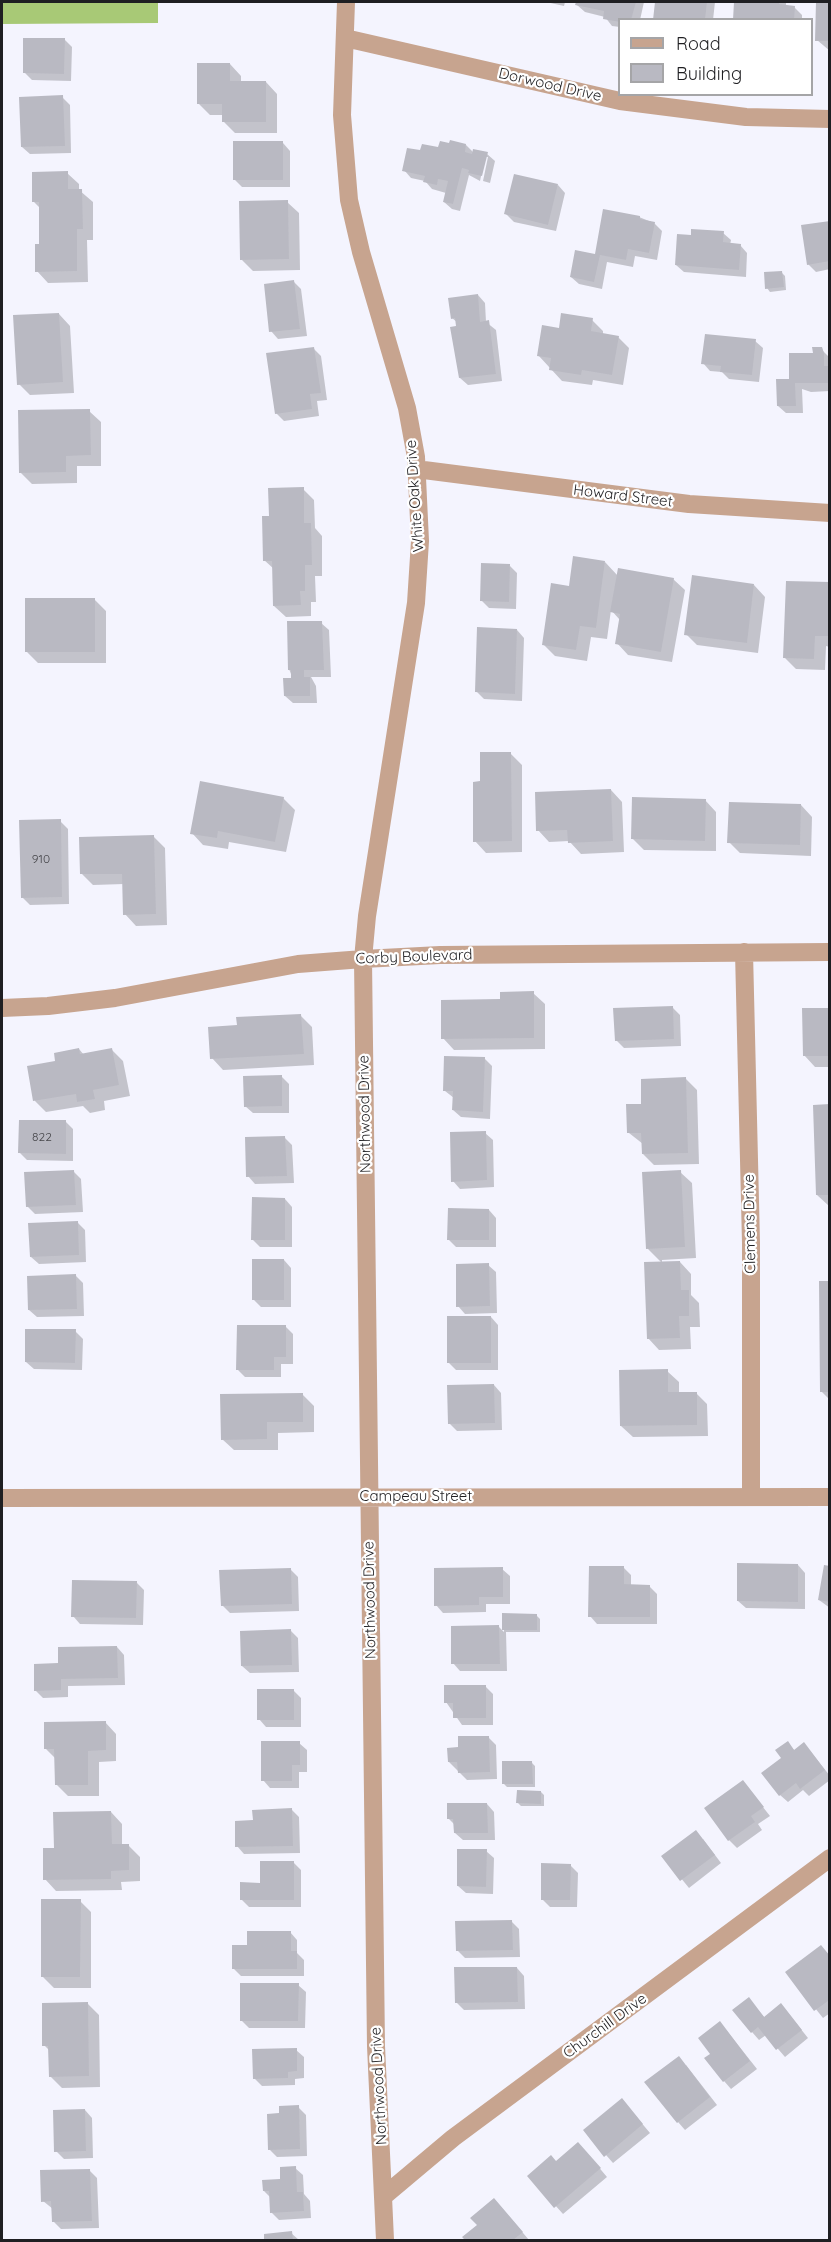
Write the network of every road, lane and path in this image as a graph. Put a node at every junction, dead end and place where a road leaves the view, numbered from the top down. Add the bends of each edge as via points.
1 (346, 2) edge
2 (345, 38) junction
3 (830, 119) edge
4 (417, 470) junction
5 (830, 513) edge
6 (744, 952) junction
7 (830, 952) edge
8 (363, 959) junction
9 (2, 1008) edge
10 (369, 1496) junction
11 (751, 1496) junction
12 (830, 1497) edge
13 (2, 1498) edge
14 (830, 1858) edge
15 (384, 2196) junction
16 (385, 2241) edge

1 - 2 street, White Oak Drive
2 - 3 street, Dorwood Drive via 620,101 746,117
2 - 4 street, White Oak Drive via 342,115 349,200 407,408
4 - 5 street, Howard Street via 689,504
4 - 8 street, White Oak Drive via 417,603
6 - 7 street, Corby Boulevard
6 - 8 street, Corby Boulevard
6 - 11 street, Clemens Drive via 751,1243
8 - 9 street, Corby Boulevard via 287,966 115,998
8 - 10 street, Northwood Drive
10 - 11 street, Campeau Street
10 - 13 street, Campeau Street
10 - 15 street, Northwood Drive via 376,2046
11 - 12 street, Campeau Street
14 - 15 street, Churchill Drive via 453,2138
15 - 16 street, Northwood Drive

